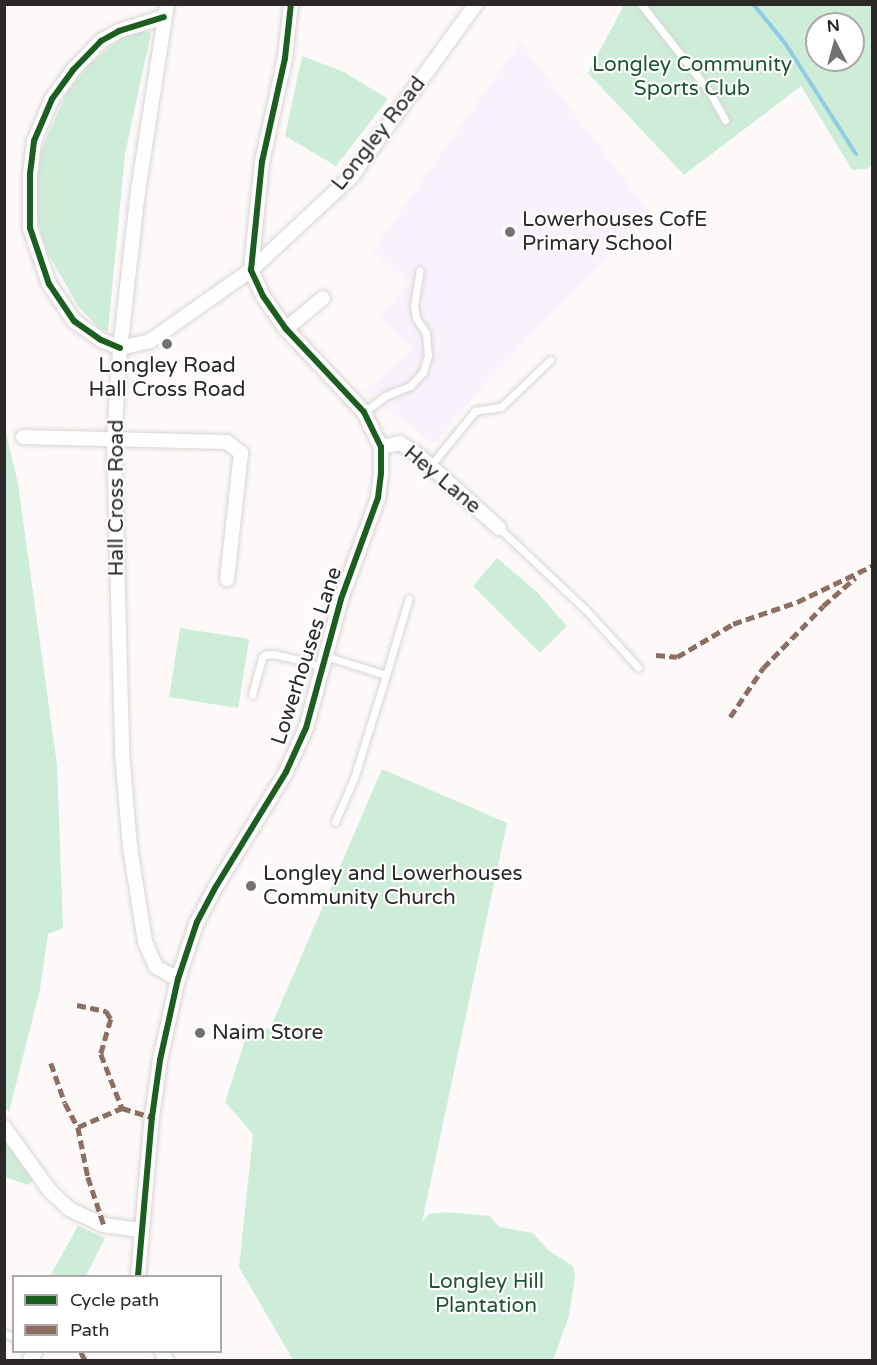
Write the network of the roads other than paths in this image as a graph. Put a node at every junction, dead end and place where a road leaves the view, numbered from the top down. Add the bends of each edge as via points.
1 (291, 4) edge
2 (476, 4) edge
3 (641, 4) edge
4 (165, 11) edge
5 (725, 120) dead end
6 (251, 270) junction
7 (420, 270) dead end
8 (323, 298) dead end
9 (286, 329) junction
10 (120, 348) junction
11 (549, 360) dead end
12 (364, 412) junction
13 (23, 437) dead end
14 (114, 440) junction
15 (381, 447) junction
16 (431, 465) junction
17 (499, 528) joint
18 (227, 579) dead end
19 (409, 598) dead end
20 (324, 662) junction
21 (639, 667) dead end
22 (386, 675) junction
23 (252, 695) dead end
24 (335, 822) dead end
25 (178, 979) junction
26 (4, 1127) edge
27 (140, 1230) junction
28 (133, 1275) edge

1 - 6 street via 285,58 262,162
2 - 6 street, Longley Road via 351,177
3 - 5 lane via 710,91
4 - 10 street, Hall Cross Road via 138,190
4 - 10 street via 101,41 52,99 34,141 30,228 49,284 74,321
6 - 9 street, Lowerhouses Lane
6 - 10 street, Longley Road via 150,341
7 - 12 lane via 414,306 416,318 426,333 428,356 423,372 410,386 385,396
8 - 9 street
9 - 12 street, Lowerhouses Lane
10 - 14 street, Hall Cross Road
11 - 16 lane via 501,407 475,411
12 - 15 street, Lowerhouses Lane
13 - 14 street
14 - 18 street via 227,442 242,453
14 - 25 street, Hall Cross Road via 122,741 130,847 145,942 156,967
15 - 16 street, Hey Lane via 400,443
15 - 20 street, Lowerhouses Lane via 378,498 341,599
16 - 17 street, Hey Lane
17 - 21 lane via 585,609
19 - 22 lane
20 - 22 lane
20 - 23 lane via 265,655
20 - 25 street, Lowerhouses Lane via 306,728 286,772 197,922
22 - 24 lane via 354,778
25 - 27 street, Lowerhouses Lane via 160,1060
26 - 27 street via 50,1191 69,1209 104,1225
27 - 28 street, Lowerhouses Lane

